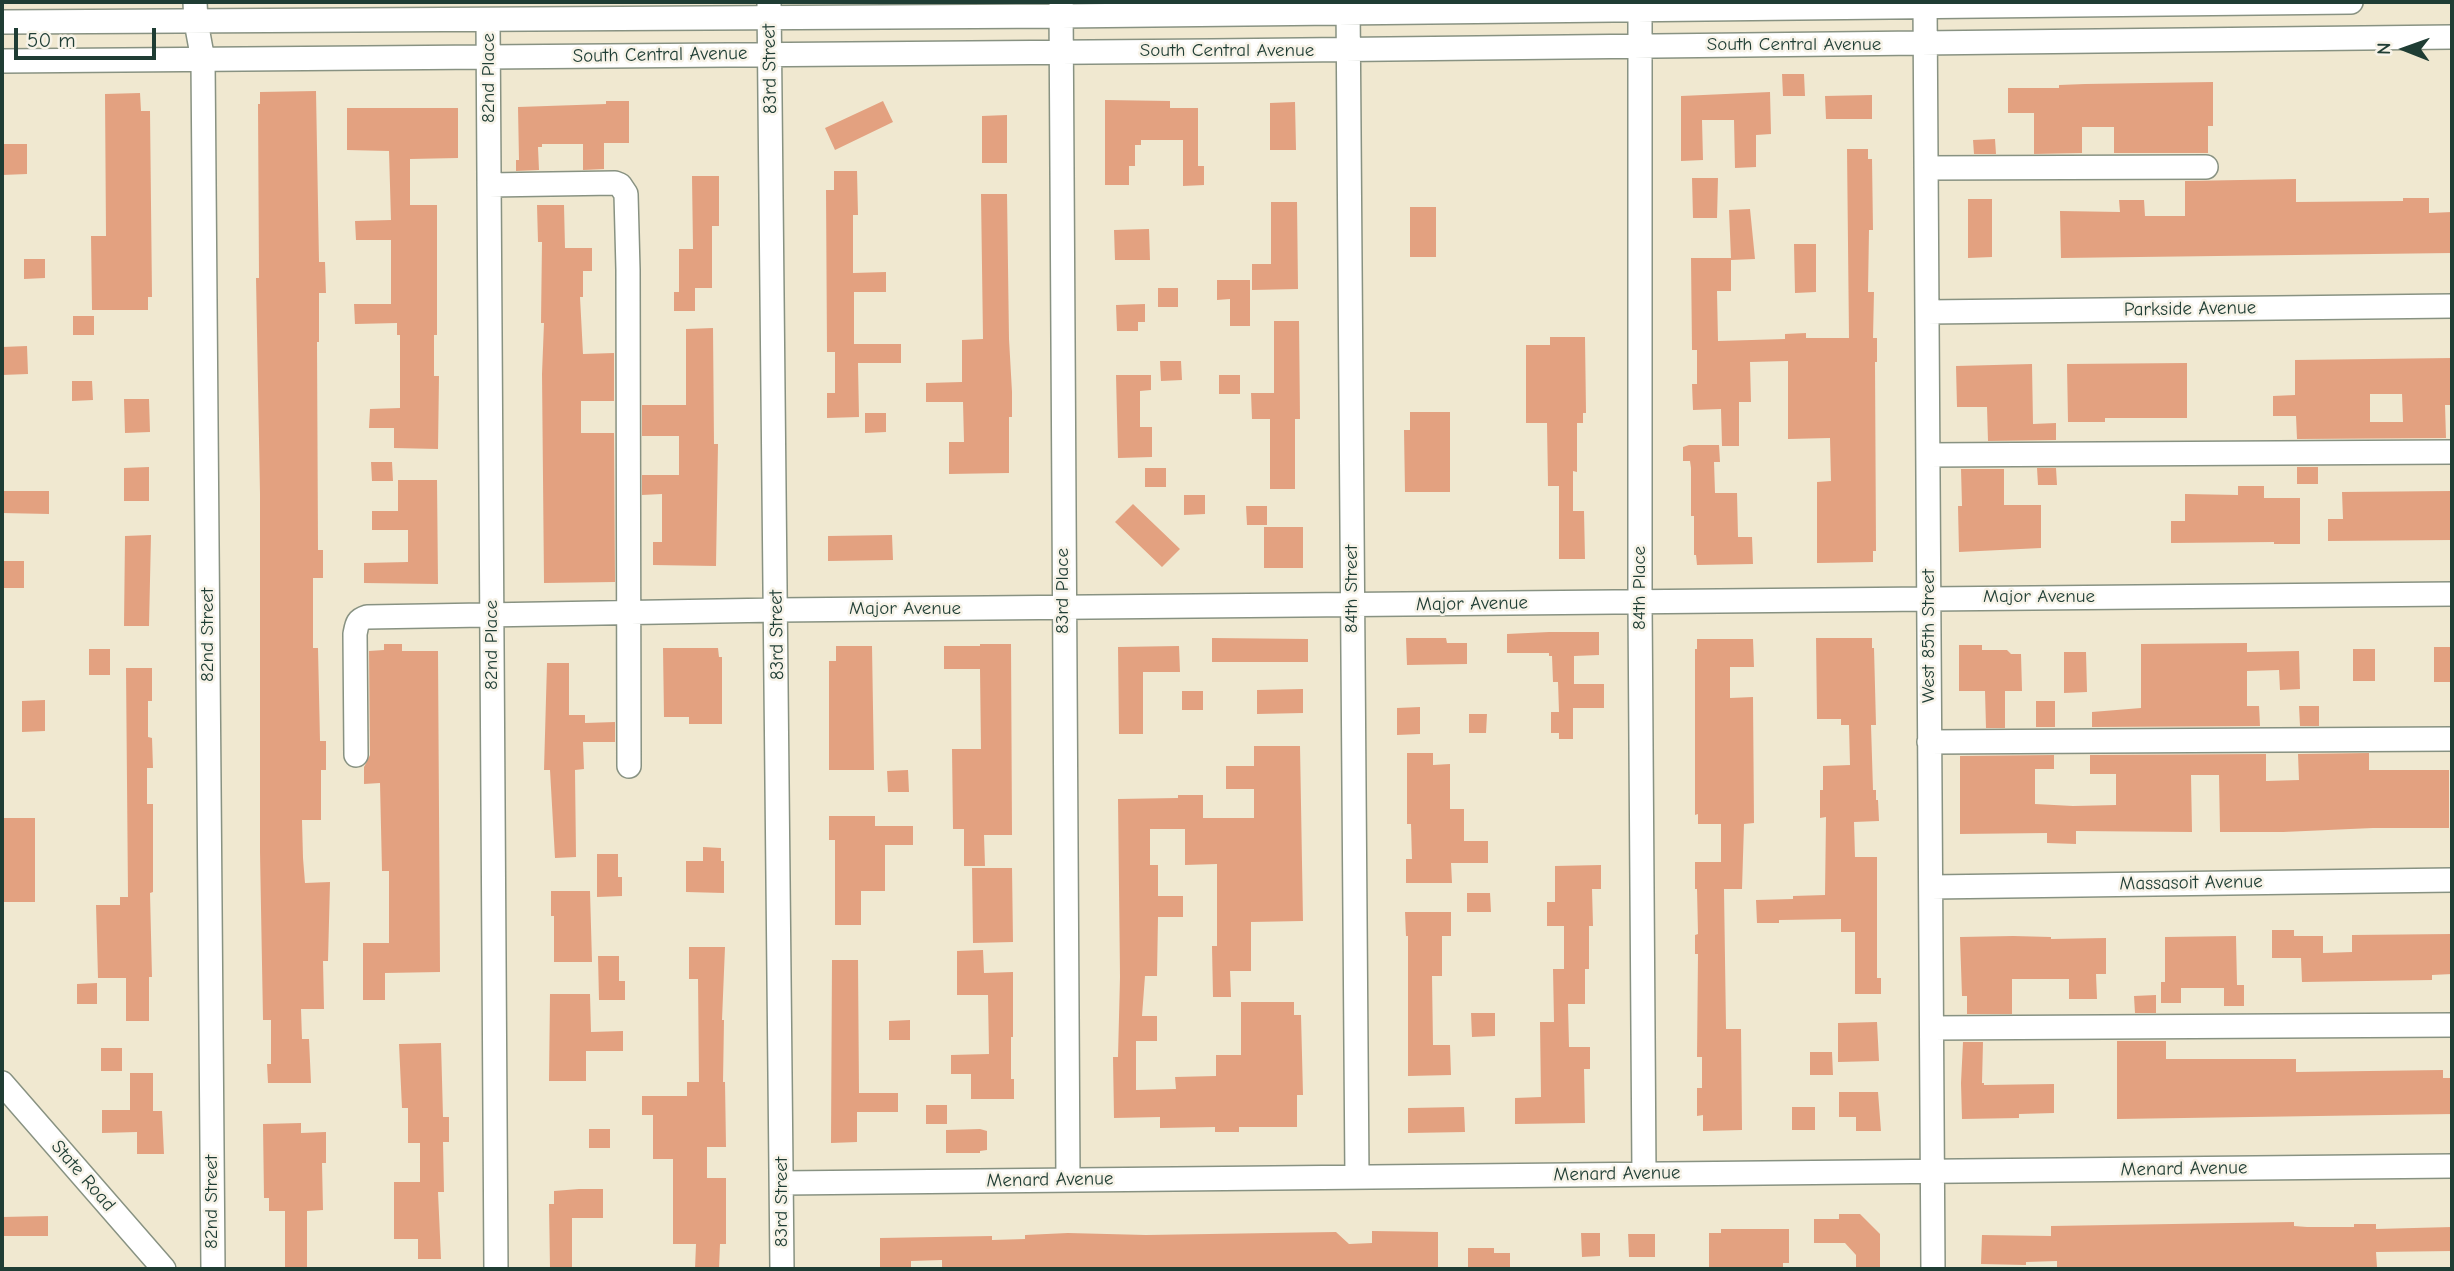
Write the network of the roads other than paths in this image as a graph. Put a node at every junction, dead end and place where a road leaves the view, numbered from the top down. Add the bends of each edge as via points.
1 (2351, 2) edge
2 (2217, 3) edge
3 (1925, 4) edge
4 (1640, 5) edge
5 (1348, 7) edge
6 (769, 9) edge
7 (1061, 9) edge
8 (195, 12) edge
9 (488, 20) junction
10 (2, 22) edge
11 (2452, 37) edge
12 (2217, 41) junction
13 (1926, 44) junction
14 (1640, 46) junction
15 (1349, 50) junction
16 (1062, 52) junction
17 (770, 54) junction
18 (489, 58) junction
19 (202, 60) junction
20 (2, 61) edge
21 (2206, 167) dead end
22 (1926, 168) junction
23 (489, 185) junction
24 (2452, 306) edge
25 (1927, 312) junction
26 (2452, 452) edge
27 (1928, 455) junction
28 (2452, 594) edge
29 (1928, 598) junction
30 (1640, 602) junction
31 (1352, 605) junction
32 (1063, 608) junction
33 (776, 610) junction
34 (628, 612) junction
35 (492, 614) junction
36 (2452, 739) edge
37 (1929, 742) junction
38 (356, 755) dead end
39 (629, 766) dead end
40 (2452, 880) edge
41 (1931, 887) junction
42 (2452, 1025) edge
43 (1932, 1028) junction
44 (2, 1083) edge
45 (2452, 1166) edge
46 (1932, 1171) junction
47 (1644, 1174) junction
48 (1357, 1177) junction
49 (1068, 1180) junction
50 (782, 1183) junction
51 (164, 1269) edge
52 (213, 1269) edge
53 (496, 1269) edge
54 (782, 1269) edge
55 (1933, 1269) edge

1 - 2 street, South Central Avenue
2 - 3 street, South Central Avenue
2 - 12 street
3 - 4 street, South Central Avenue
3 - 13 street, West 85th Street
4 - 5 street, South Central Avenue
4 - 14 street, 84th Place
5 - 7 street, South Central Avenue
5 - 15 street, 84th Street
6 - 7 street, South Central Avenue
6 - 9 street, South Central Avenue
6 - 17 street, 83rd Street
7 - 16 street, 83rd Place
8 - 9 street, South Central Avenue
8 - 10 street, South Central Avenue
8 - 19 street, 82nd Street
9 - 18 street, 82nd Place
11 - 12 street, South Central Avenue
12 - 13 street, South Central Avenue
13 - 14 street, South Central Avenue
13 - 22 street, West 85th Street
14 - 15 street, South Central Avenue
14 - 30 street, 84th Place
15 - 16 street, South Central Avenue
15 - 31 street, 84th Street
16 - 17 street, South Central Avenue
16 - 32 street, 83rd Place
17 - 18 street, South Central Avenue
17 - 33 street, 83rd Street
18 - 19 street, South Central Avenue
18 - 23 street, 82nd Place
19 - 20 street, South Central Avenue
19 - 52 street, 82nd Street
21 - 22 street
22 - 25 street, West 85th Street
23 - 34 street via 609,183 620,185 626,194
23 - 35 street, 82nd Place
24 - 25 street, Parkside Avenue
25 - 27 street, West 85th Street
26 - 27 street
27 - 29 street, West 85th Street
28 - 29 street, Major Avenue
29 - 30 street, Major Avenue
29 - 37 street, West 85th Street
30 - 31 street, Major Avenue
30 - 47 street, 84th Place
31 - 32 street, Major Avenue
31 - 48 street, 84th Street
32 - 33 street, Major Avenue
32 - 49 street, 83rd Place
33 - 34 street, Major Avenue
33 - 50 street, 83rd Street
34 - 35 street, Major Avenue
34 - 39 street
35 - 38 street, Major Avenue via 359,619 355,634
35 - 53 street, 82nd Place
36 - 37 street
37 - 41 street, West 85th Street
40 - 41 street, Massasoit Avenue
41 - 43 street, West 85th Street
42 - 43 street
43 - 46 street, West 85th Street
44 - 51 street, State Road
45 - 46 street, Menard Avenue
46 - 47 street, Menard Avenue
46 - 55 street, West 85th Street
47 - 48 street, Menard Avenue
48 - 49 street, Menard Avenue
49 - 50 street, Menard Avenue
50 - 54 street, 83rd Street

